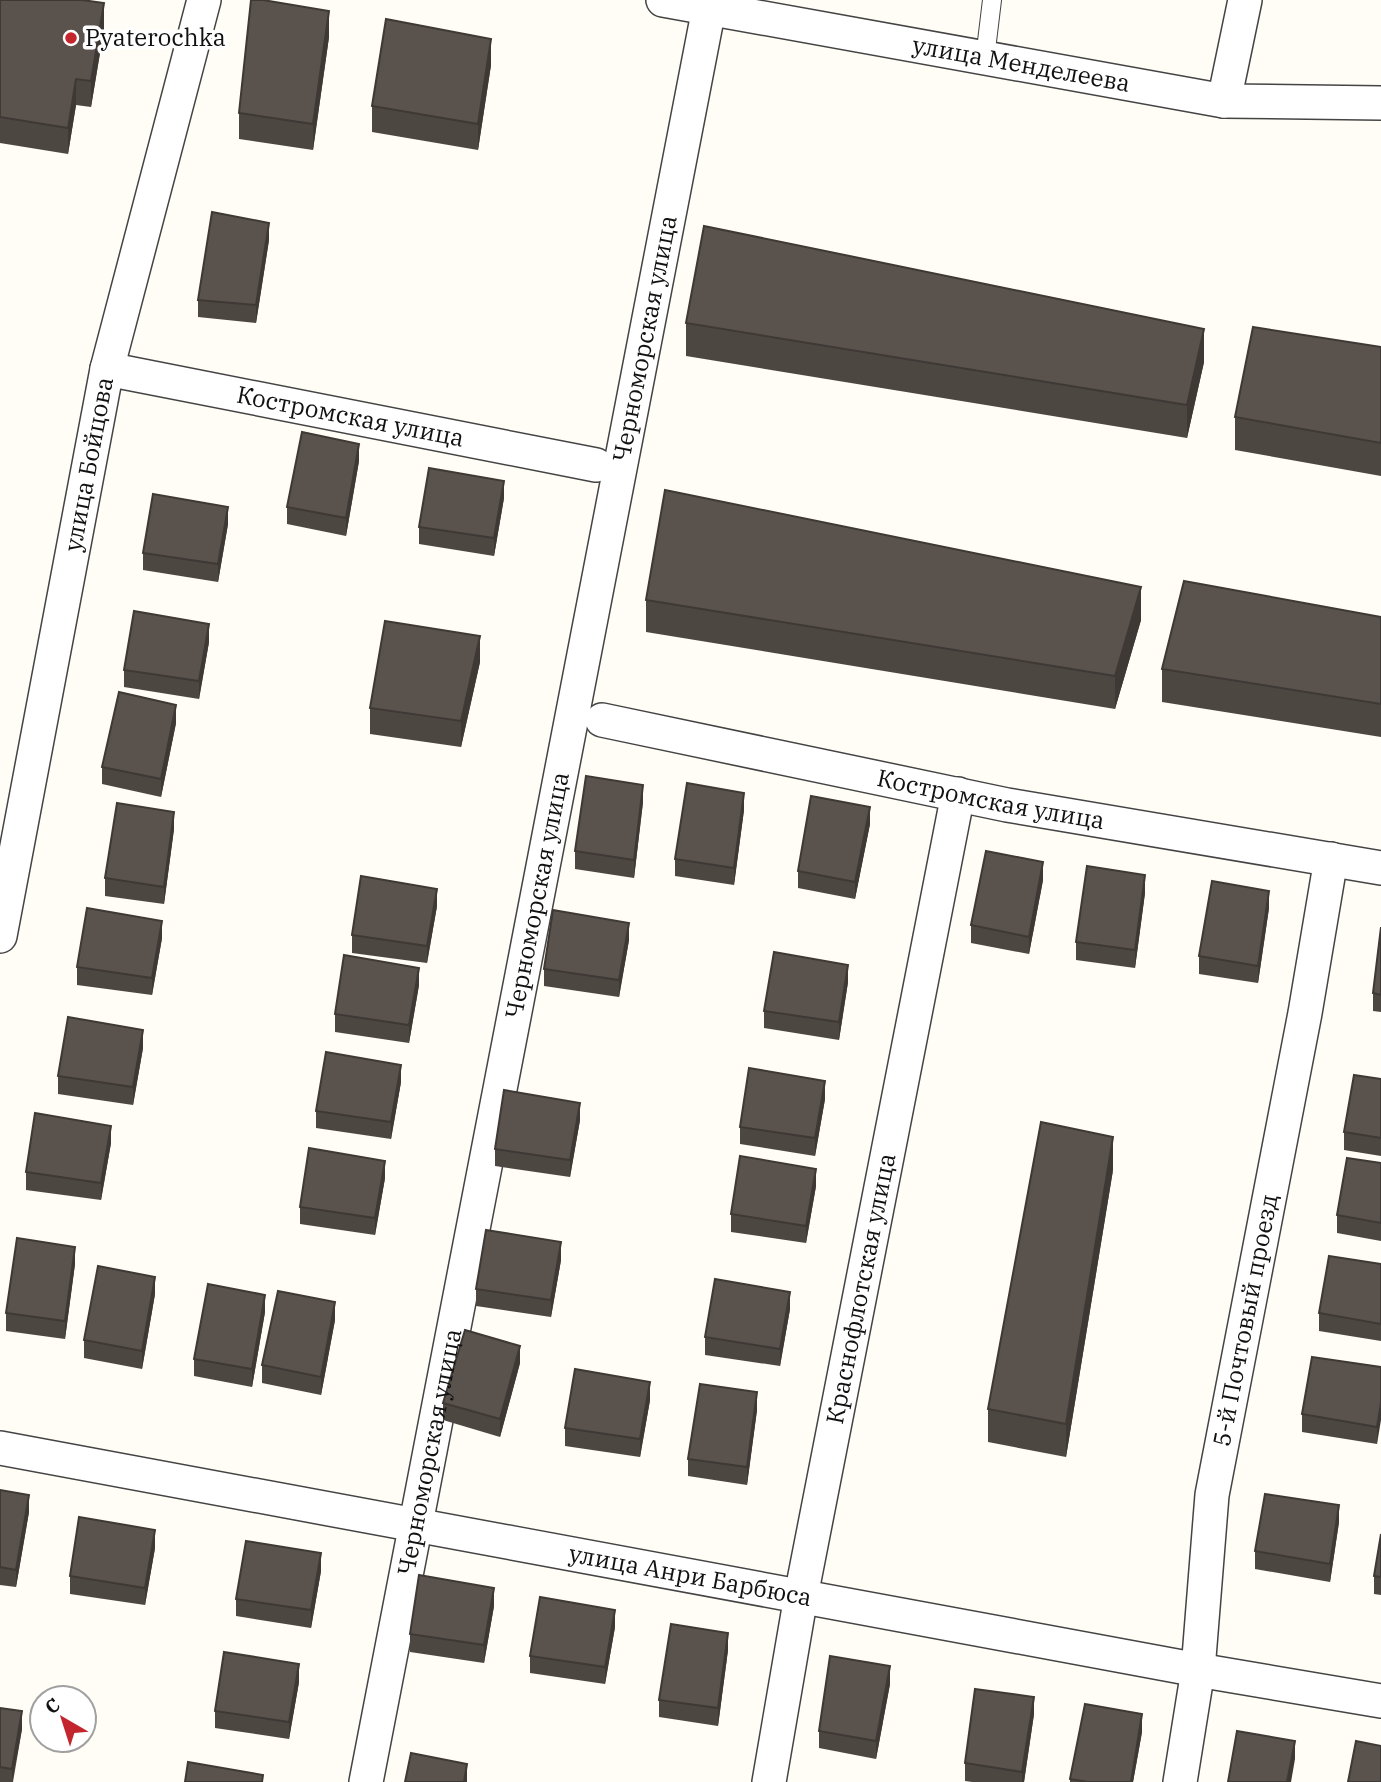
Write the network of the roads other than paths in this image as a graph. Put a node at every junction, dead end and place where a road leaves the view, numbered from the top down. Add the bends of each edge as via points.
1 (204, 0) edge
2 (663, 0) edge
3 (992, 0) edge
4 (1245, 0) edge
5 (709, 8) junction
6 (985, 58) junction
7 (1224, 102) junction
8 (1381, 103) edge
9 (107, 369) junction
10 (596, 465) dead end
11 (602, 720) dead end
12 (958, 794) junction
13 (1331, 859) junction
14 (1381, 868) edge
15 (0, 936) edge
16 (0, 1448) edge
17 (416, 1524) junction
18 (801, 1596) junction
19 (1198, 1670) junction
20 (1381, 1701) edge
21 (366, 1782) edge
22 (768, 1782) edge
23 (1180, 1782) edge

1 - 9 street, улица Бойцова
2 - 5 street, улица Менделеева
3 - 6 lane
4 - 7 street
5 - 6 street, улица Менделеева
5 - 17 street, Черноморская улица
6 - 7 street, улица Менделеева
7 - 8 street, улица Менделеева
9 - 10 street, Костромская улица
9 - 15 street, улица Бойцова
11 - 12 street, Костромская улица
12 - 13 street, Костромская улица
12 - 18 street, Краснофлотская улица
13 - 14 street, Костромская улица
13 - 19 street, 5-й Почтовый проезд via 1212,1495
16 - 17 street, улица Анри Барбюса
17 - 18 street, улица Анри Барбюса
17 - 21 street, Черноморская улица
18 - 19 street, улица Анри Барбюса
18 - 22 street, Краснофлотская улица
19 - 20 street, улица Анри Барбюса
19 - 23 street, 5-й Почтовый проезд

